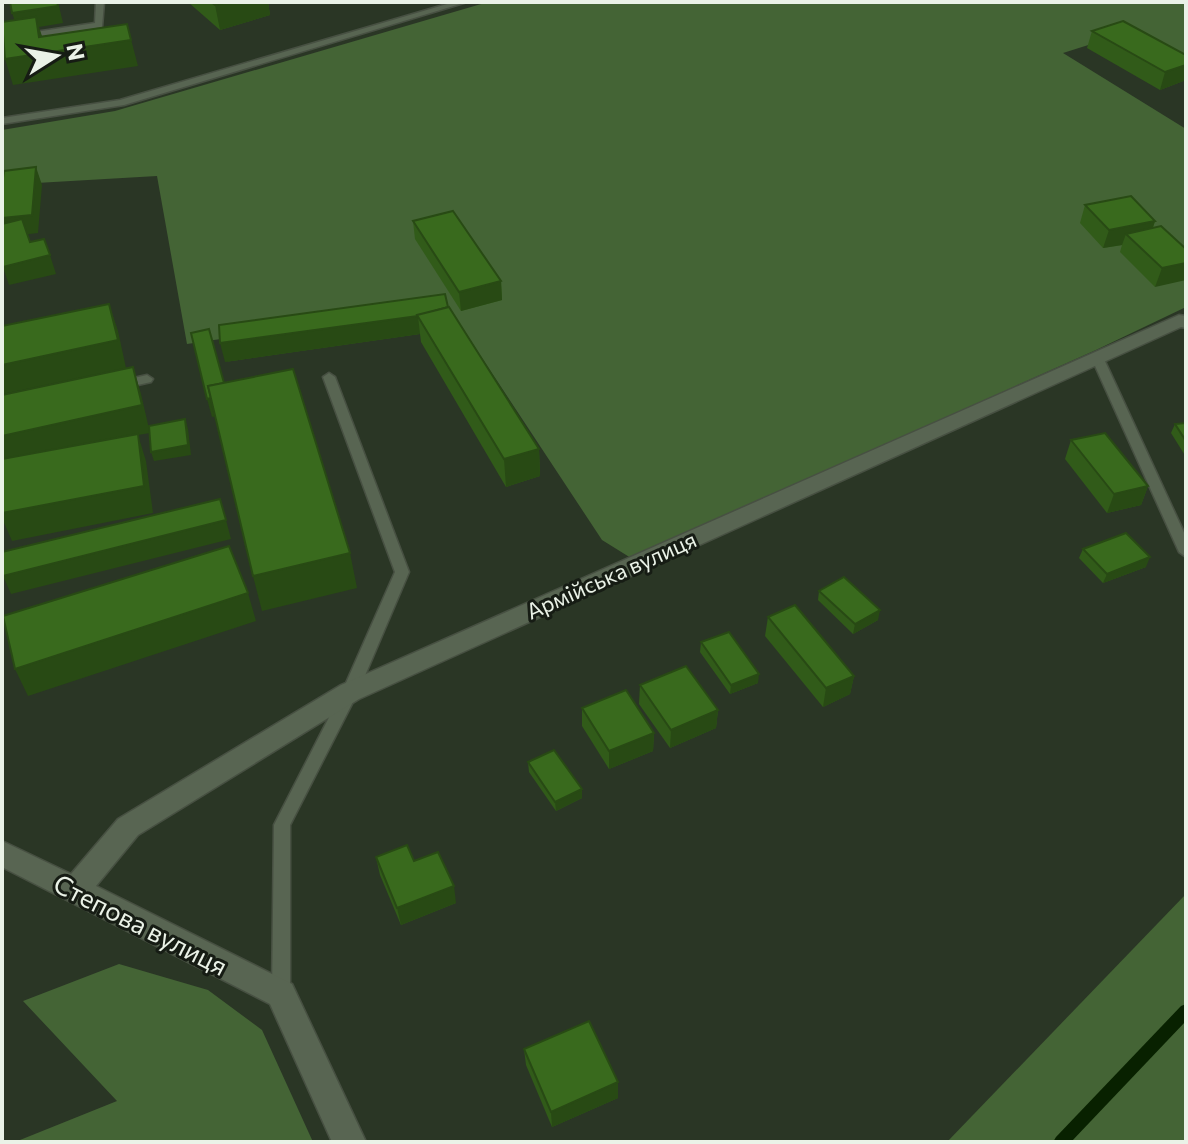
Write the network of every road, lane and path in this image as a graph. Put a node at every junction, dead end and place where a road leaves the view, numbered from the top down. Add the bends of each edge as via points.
1 (100, 2) edge
2 (463, 2) edge
3 (2, 40) edge
4 (2, 121) edge
5 (1184, 320) edge
6 (1097, 357) junction
7 (329, 377) dead end
8 (147, 379) dead end
9 (102, 389) edge
10 (1186, 552) edge
11 (350, 692) junction
12 (2, 853) edge
13 (74, 892) junction
14 (281, 994) junction
15 (349, 1142) edge

1 - 3 lane via 99,25
2 - 4 lane via 121,103
5 - 6 street, Армійська вулиця
6 - 10 lane
6 - 11 street, Армійська вулиця
7 - 11 lane via 402,572
8 - 9 lane
11 - 13 street, Армійська вулиця via 128,827
11 - 14 lane via 282,825
12 - 13 street, Степова вулиця
13 - 14 street, Степова вулиця
14 - 15 street

